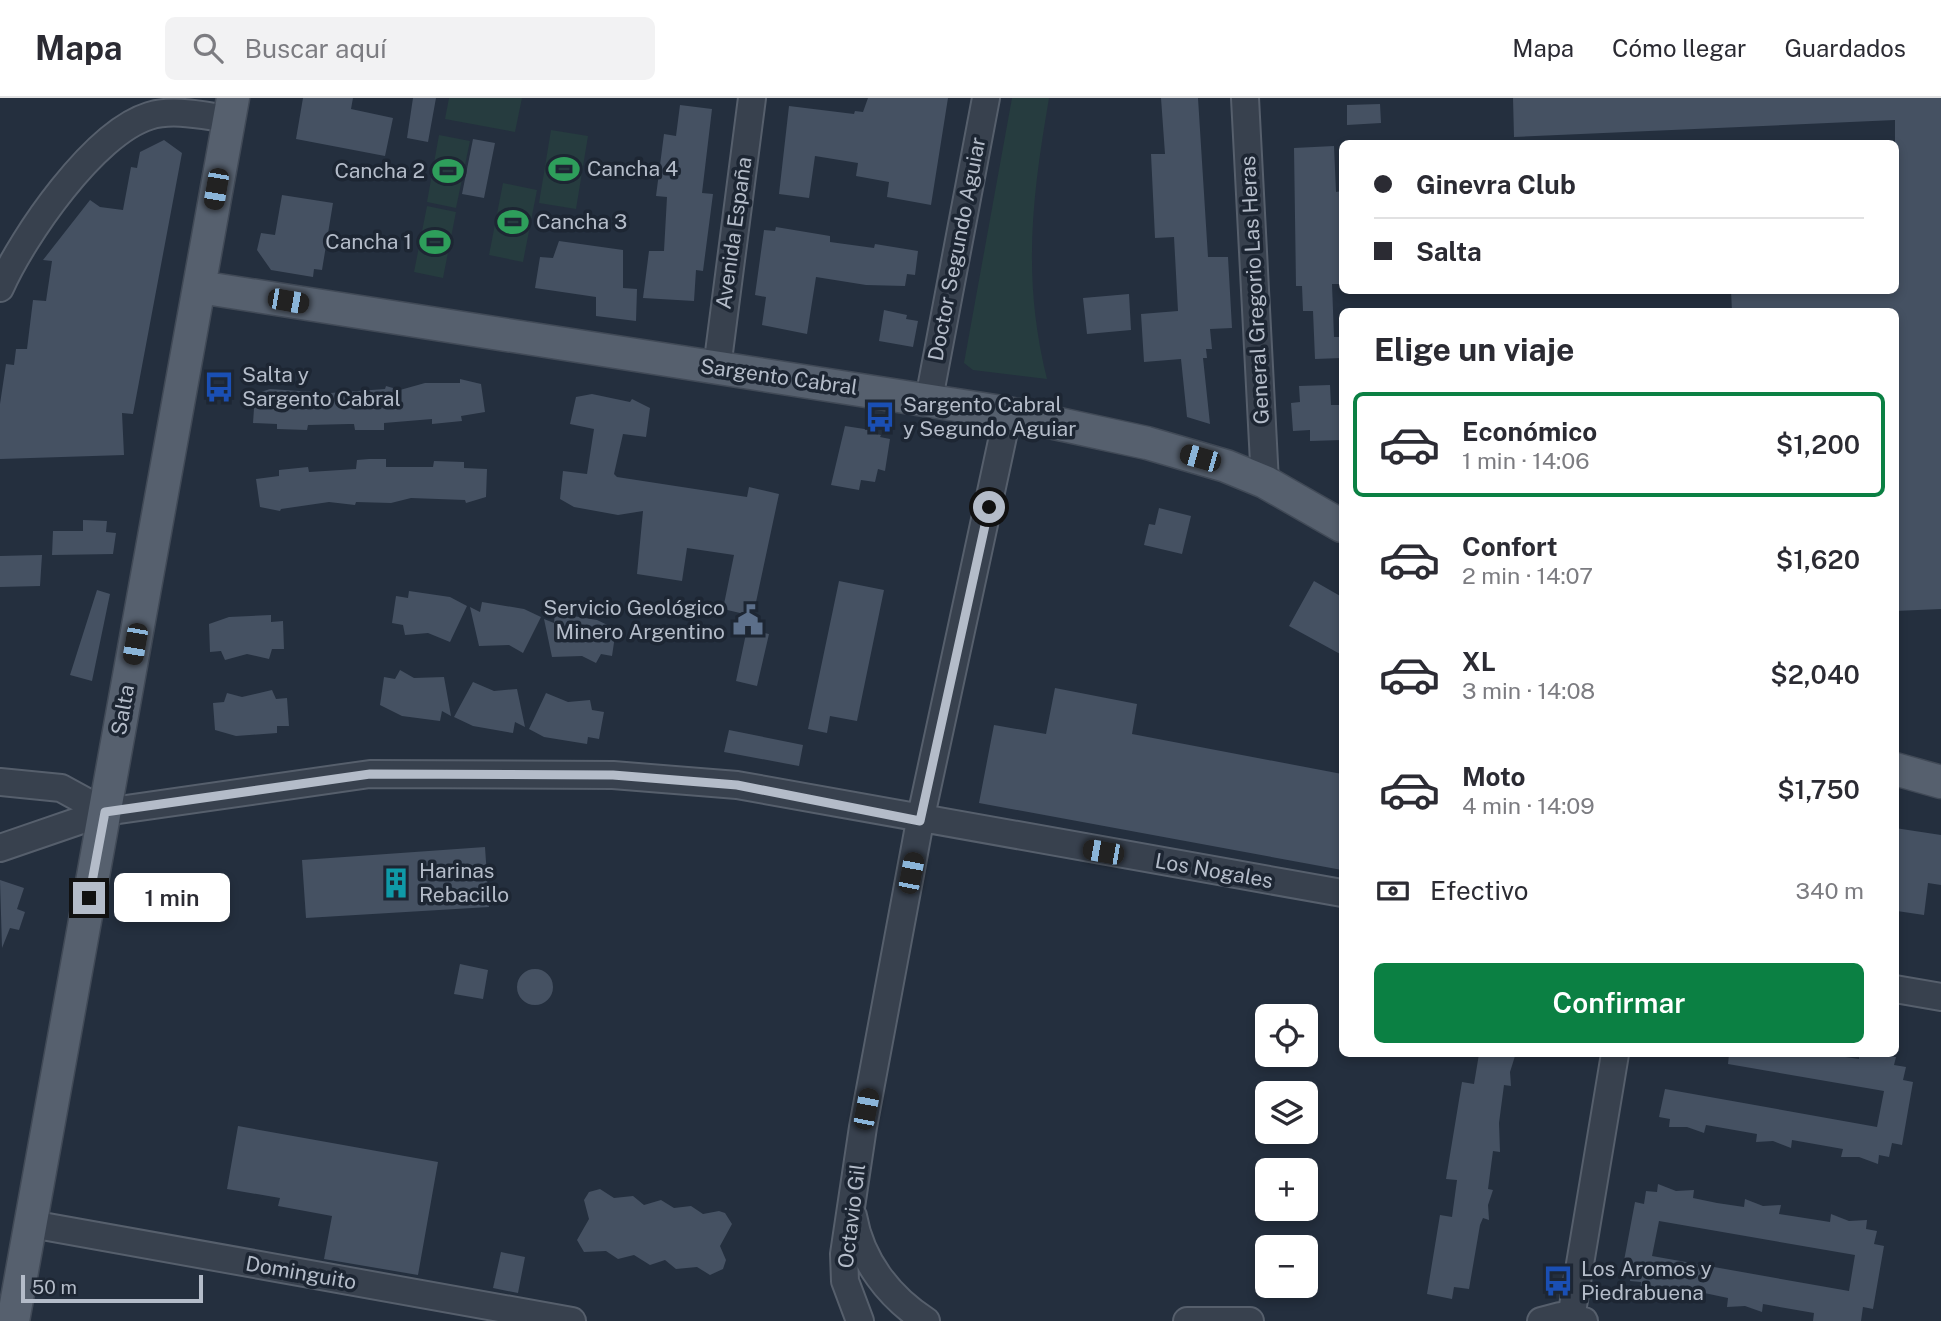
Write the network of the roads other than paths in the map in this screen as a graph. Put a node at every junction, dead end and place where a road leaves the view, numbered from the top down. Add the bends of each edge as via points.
1 (752, 98) edge
2 (986, 98) edge
3 (1245, 98) edge
4 (231, 108) edge
5 (199, 287) junction
6 (0, 288) edge
7 (717, 368) junction
8 (929, 400) junction
9 (1008, 413) junction
10 (1265, 482) junction
11 (1339, 525) edge
12 (1899, 770) edge
13 (0, 782) edge
14 (1941, 782) edge
15 (105, 812) junction
16 (920, 821) junction
17 (0, 848) edge
18 (1339, 892) edge
19 (1899, 990) edge
20 (1941, 997) edge
21 (1615, 1057) edge
22 (851, 1203) junction
23 (31, 1224) junction
24 (1577, 1319) edge
25 (13, 1321) edge
26 (572, 1321) edge
27 (860, 1321) edge
28 (926, 1321) edge
29 (1187, 1321) edge
30 (1250, 1321) edge
31 (1541, 1321) edge

1 - 7 street, Avenida España
2 - 8 street, Doctor Segundo Aguiar
3 - 10 street, General Gregorio Las Heras
4 - 5 main road, Salta
4 - 6 street via 148,116 108,142 51,200
5 - 7 main road, Sargento Cabral
5 - 15 main road, Salta
7 - 8 main road, Sargento Cabral
8 - 9 main road, Sargento Cabral
9 - 10 main road, Sargento Cabral via 1147,443
9 - 16 street
10 - 11 main road, Sargento Cabral
12 - 14 main road
13 - 15 street via 61,788
15 - 16 street, Los Nogales via 370,774 600,774 737,785
15 - 17 street, Los Nogales
15 - 23 main road, Salta
16 - 18 street, Los Nogales
16 - 22 street, Octavio Gil
19 - 20 street
21 - 24 street
22 - 27 street, Octavio Gil via 845,1281
22 - 28 street via 858,1237 875,1271 896,1298
23 - 25 main road, Salta
23 - 26 street, Dominguito
24 - 31 street via 1560,1316
29 - 30 street

